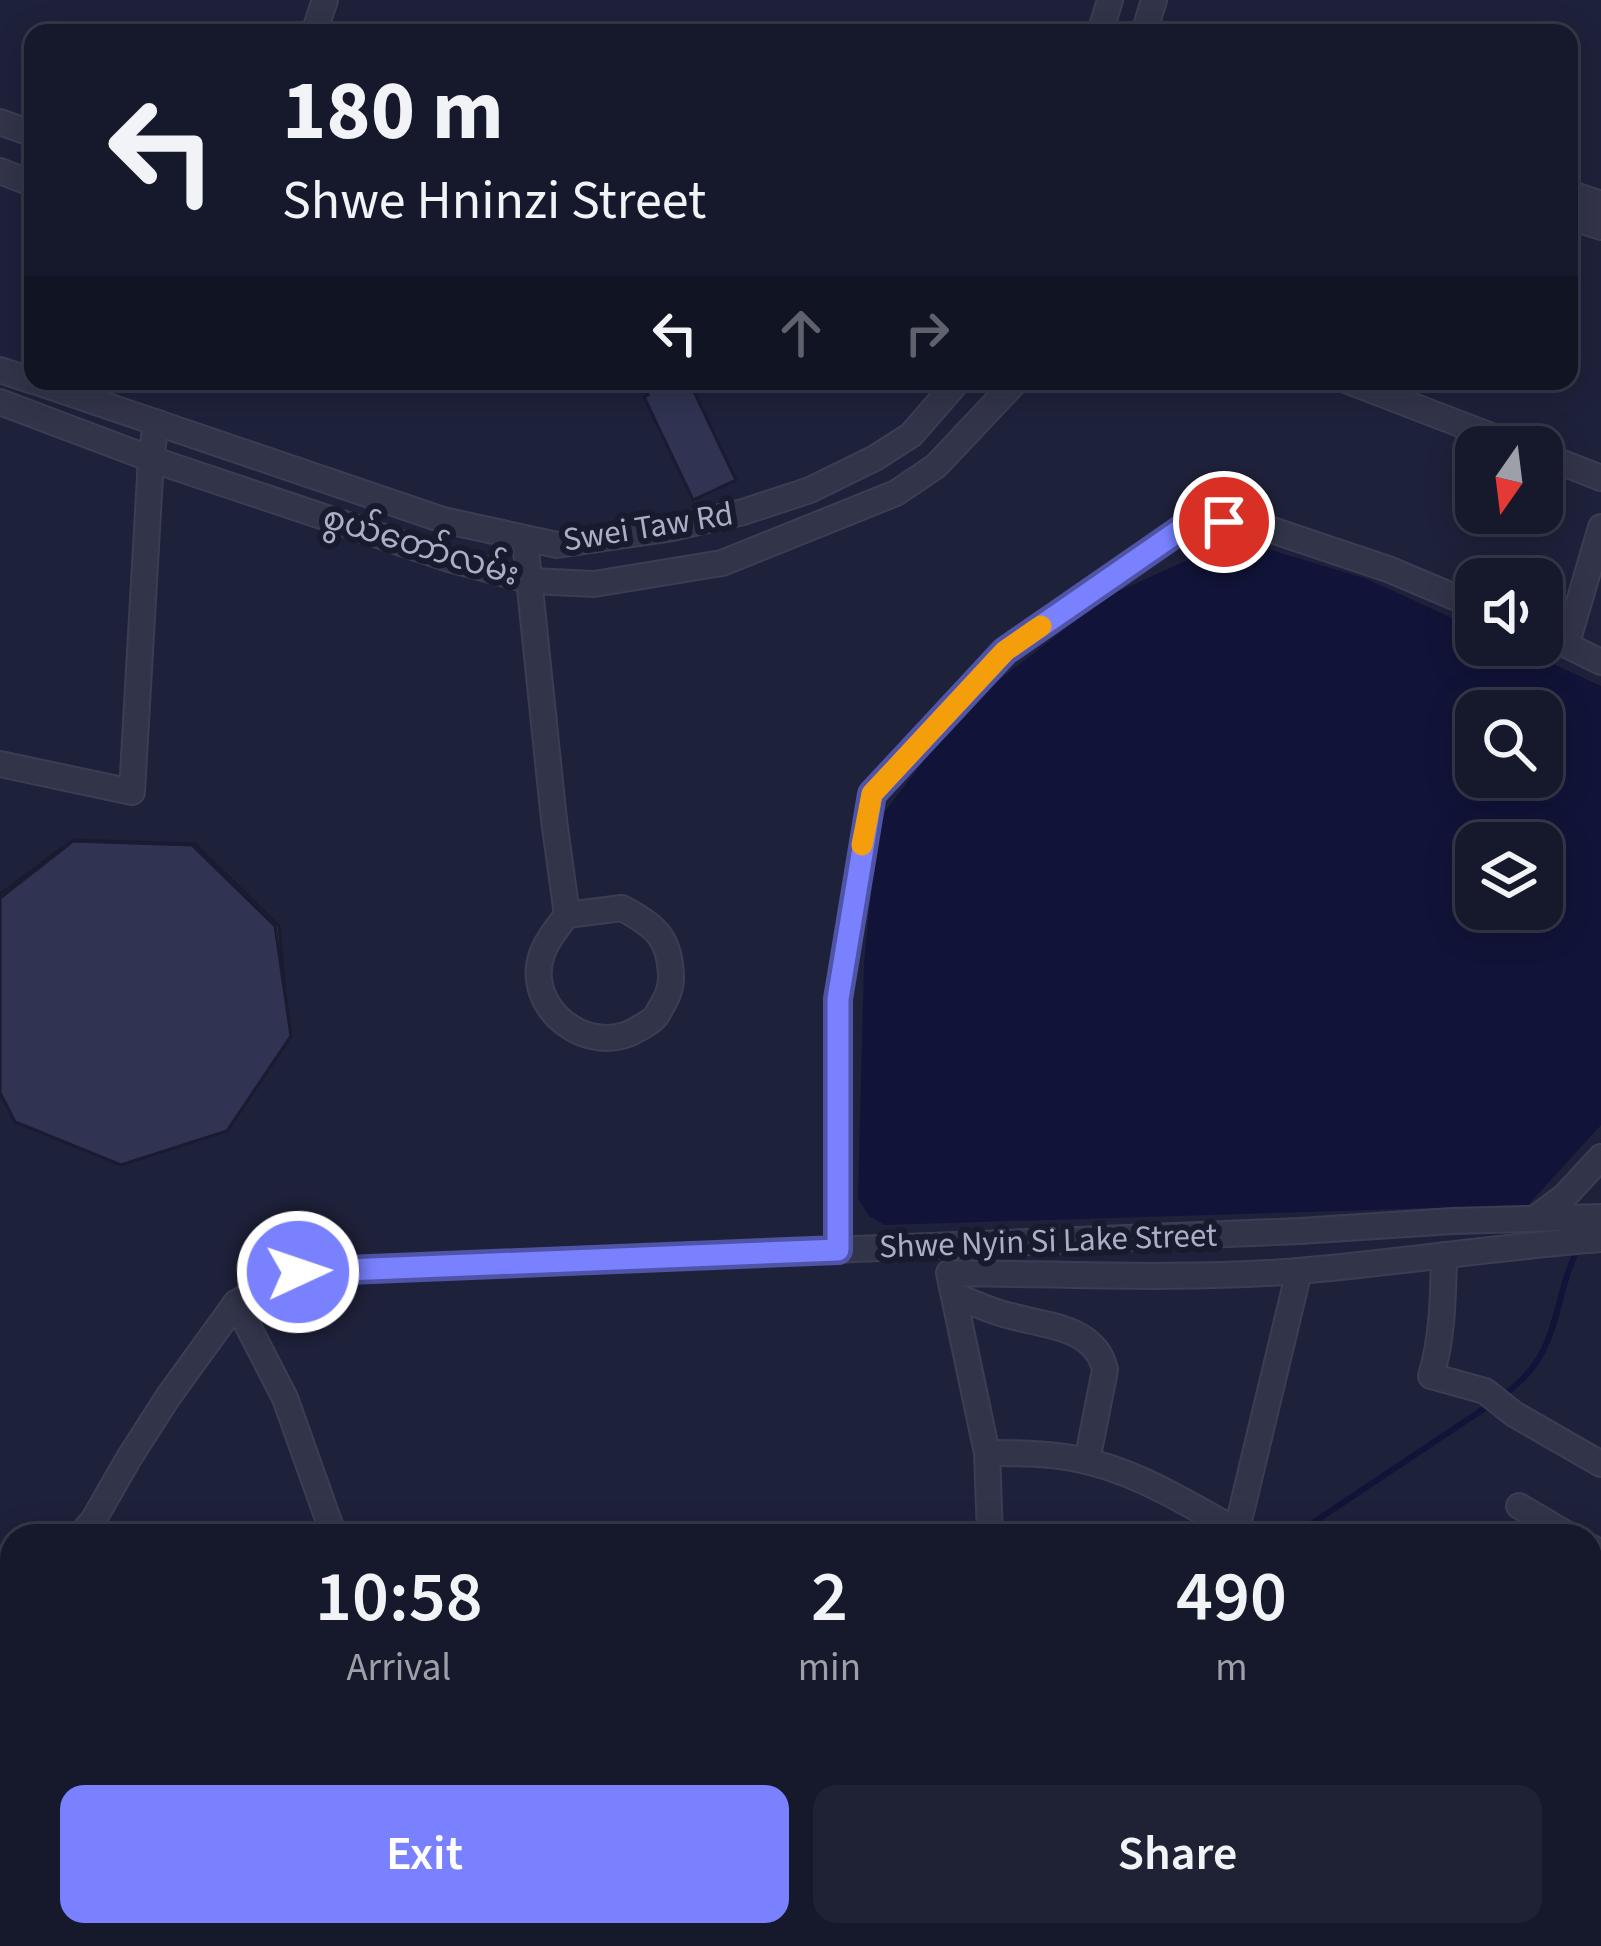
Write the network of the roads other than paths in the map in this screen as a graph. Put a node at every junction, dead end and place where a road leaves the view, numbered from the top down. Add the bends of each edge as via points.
1 (60, 390) edge
2 (950, 390) edge
3 (1008, 390) edge
4 (1371, 390) edge
5 (4, 404) edge
6 (156, 422) junction
7 (1465, 426) edge
8 (911, 434) junction
9 (151, 459) junction
10 (1563, 463) edge
11 (936, 466) junction
12 (1601, 478) edge
13 (1601, 527) edge
14 (525, 540) junction
15 (531, 581) junction
16 (1455, 597) edge
17 (1563, 642) edge
18 (1567, 644) junction
19 (1601, 662) edge
20 (0, 764) edge
21 (567, 915) junction
22 (1601, 1157) edge
23 (1537, 1217) junction
24 (1570, 1229) junction
25 (1600, 1232) edge
26 (838, 1250) junction
27 (1444, 1255) junction
28 (1299, 1271) junction
29 (956, 1297) junction
30 (236, 1304) junction
31 (987, 1453) junction
32 (1087, 1461) junction
33 (1601, 1464) edge
34 (1519, 1506) dead end
35 (90, 1524) edge
36 (330, 1524) edge
37 (990, 1524) edge
38 (1224, 1524) edge
39 (1237, 1524) edge
40 (1550, 1524) edge

1 - 6 street, Swei Taw Rd
2 - 8 street, Swei Taw Rd
3 - 11 street, စွယ်တော်လမ်း
4 - 7 street
5 - 9 street, စွယ်တော်လမ်း
6 - 9 street
6 - 14 street, Swei Taw Rd
8 - 11 street
8 - 14 street, Swei Taw Rd via 810,490 743,512 600,540
9 - 15 street, စွယ်တော်လမ်း
9 - 20 street via 132,792
10 - 12 street
11 - 15 street, စွယ်တော်လမ်း via 896,494 722,563 593,584
13 - 18 street
14 - 15 street
15 - 21 street
16 - 26 street via 1254,524 1193,521 1005,651 872,794 838,999
17 - 18 street
18 - 19 street
21 - 21 street via 541,957 542,992 560,1021 590,1037 625,1037 655,1019 671,988 670,954 652,924 622,908
22 - 23 street
23 - 24 street, Shwe Nyin Si Lake Street
23 - 26 street, Shwe Nyin Si Lake Street
24 - 25 street
24 - 27 street
26 - 30 street, Shwe Nyin Si Lake Street via 289,1272
27 - 28 street
27 - 33 street via 1431,1376 1485,1391
28 - 29 street via 949,1274
28 - 39 street
29 - 31 street
29 - 32 street via 1069,1330 1102,1356
30 - 35 street, Shwe Nyin Si Lake Street
30 - 36 street via 285,1398
31 - 32 street
31 - 37 street
32 - 38 street via 1152,1484
34 - 40 street

